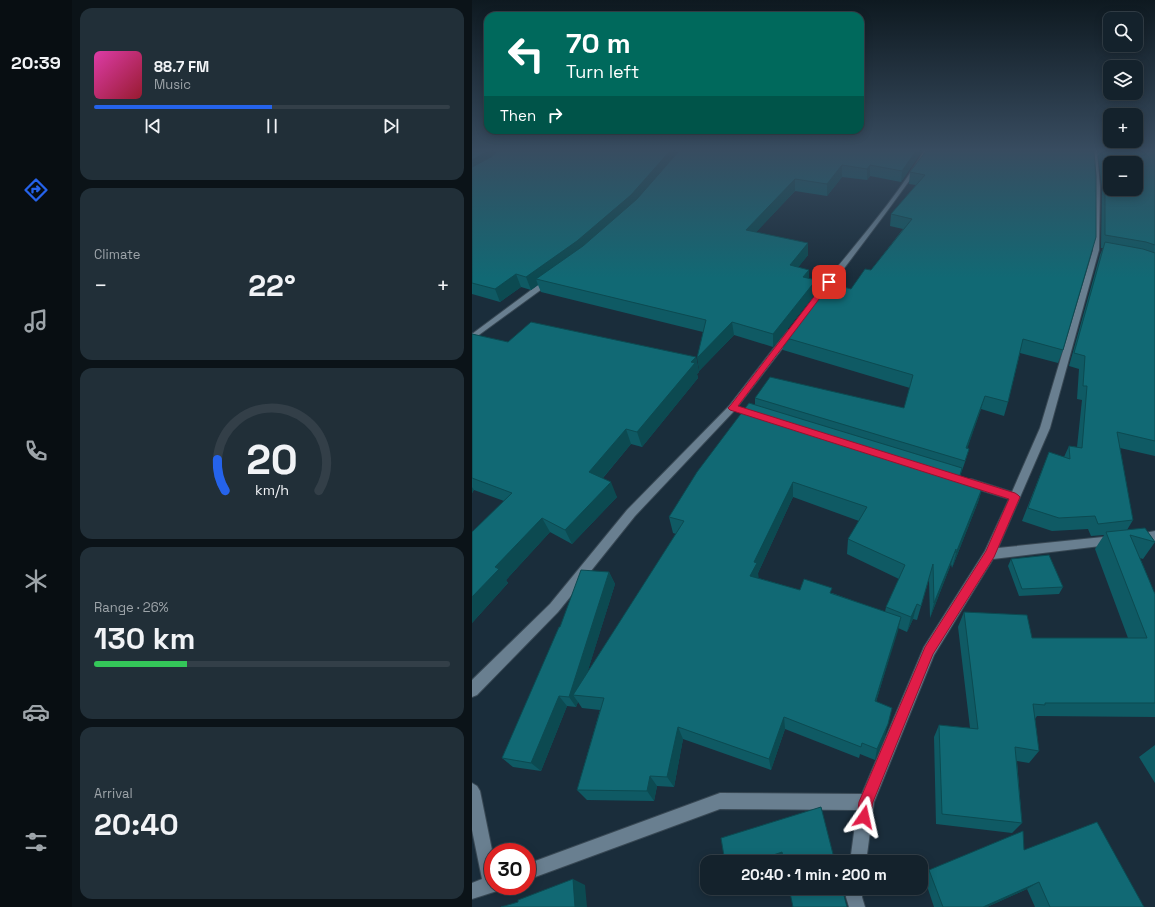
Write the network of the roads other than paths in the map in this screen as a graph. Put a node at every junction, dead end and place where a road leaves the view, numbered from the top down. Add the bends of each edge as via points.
1 (897, 193) edge
2 (1097, 193) edge
3 (558, 274) edge
4 (814, 301) edge
5 (795, 326) edge
6 (472, 338) edge
7 (963, 481) edge
8 (1015, 497) junction
9 (1155, 536) edge
10 (990, 554) junction
11 (472, 690) edge
12 (472, 791) edge
13 (866, 802) junction
14 (484, 847) edge
15 (859, 855) edge
16 (536, 869) edge
17 (484, 887) edge
18 (472, 891) edge
19 (854, 895) edge
20 (857, 907) edge

1 - 4 street
2 - 8 street via 1100,251 1044,428
3 - 6 street
5 - 11 street via 736,409 631,513 554,608
7 - 8 street
8 - 10 street
9 - 10 street
10 - 13 street via 929,651
12 - 14 street
13 - 15 street
13 - 16 street via 720,801
17 - 18 street
19 - 20 street

